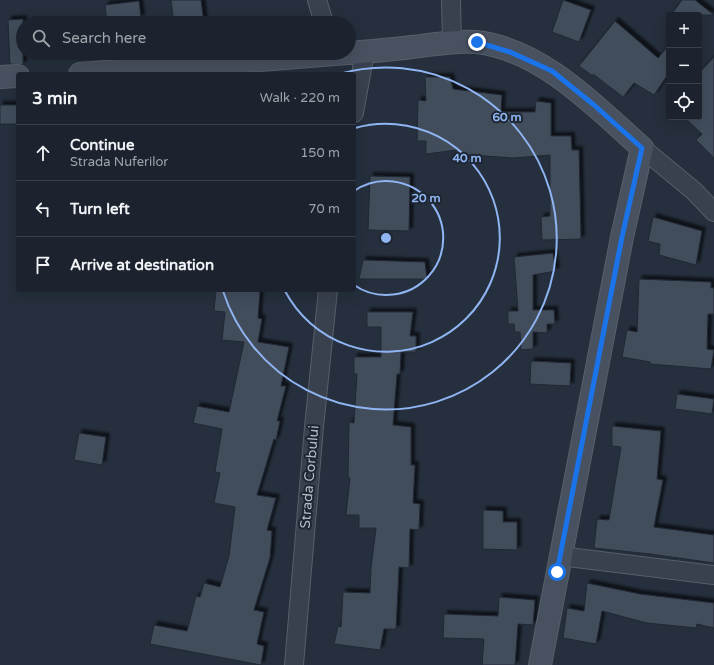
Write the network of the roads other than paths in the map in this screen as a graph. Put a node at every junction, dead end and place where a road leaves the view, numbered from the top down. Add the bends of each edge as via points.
1 (316, 0) edge
2 (450, 0) edge
3 (322, 16) edge
4 (452, 42) junction
5 (356, 52) edge
6 (257, 60) edge
7 (347, 60) edge
8 (105, 72) edge
9 (349, 72) edge
10 (16, 76) edge
11 (0, 77) edge
12 (642, 148) junction
13 (714, 212) edge
14 (328, 292) edge
15 (560, 556) junction
16 (714, 575) edge
17 (294, 665) edge
18 (540, 665) edge

1 - 3 street
2 - 4 street
4 - 5 street
4 - 12 street via 477,42 510,52 552,71
6 - 8 street
7 - 9 street
10 - 11 street
12 - 13 street via 694,191
12 - 15 street via 622,237
14 - 17 street, Strada Corbului
15 - 16 street
15 - 18 street

